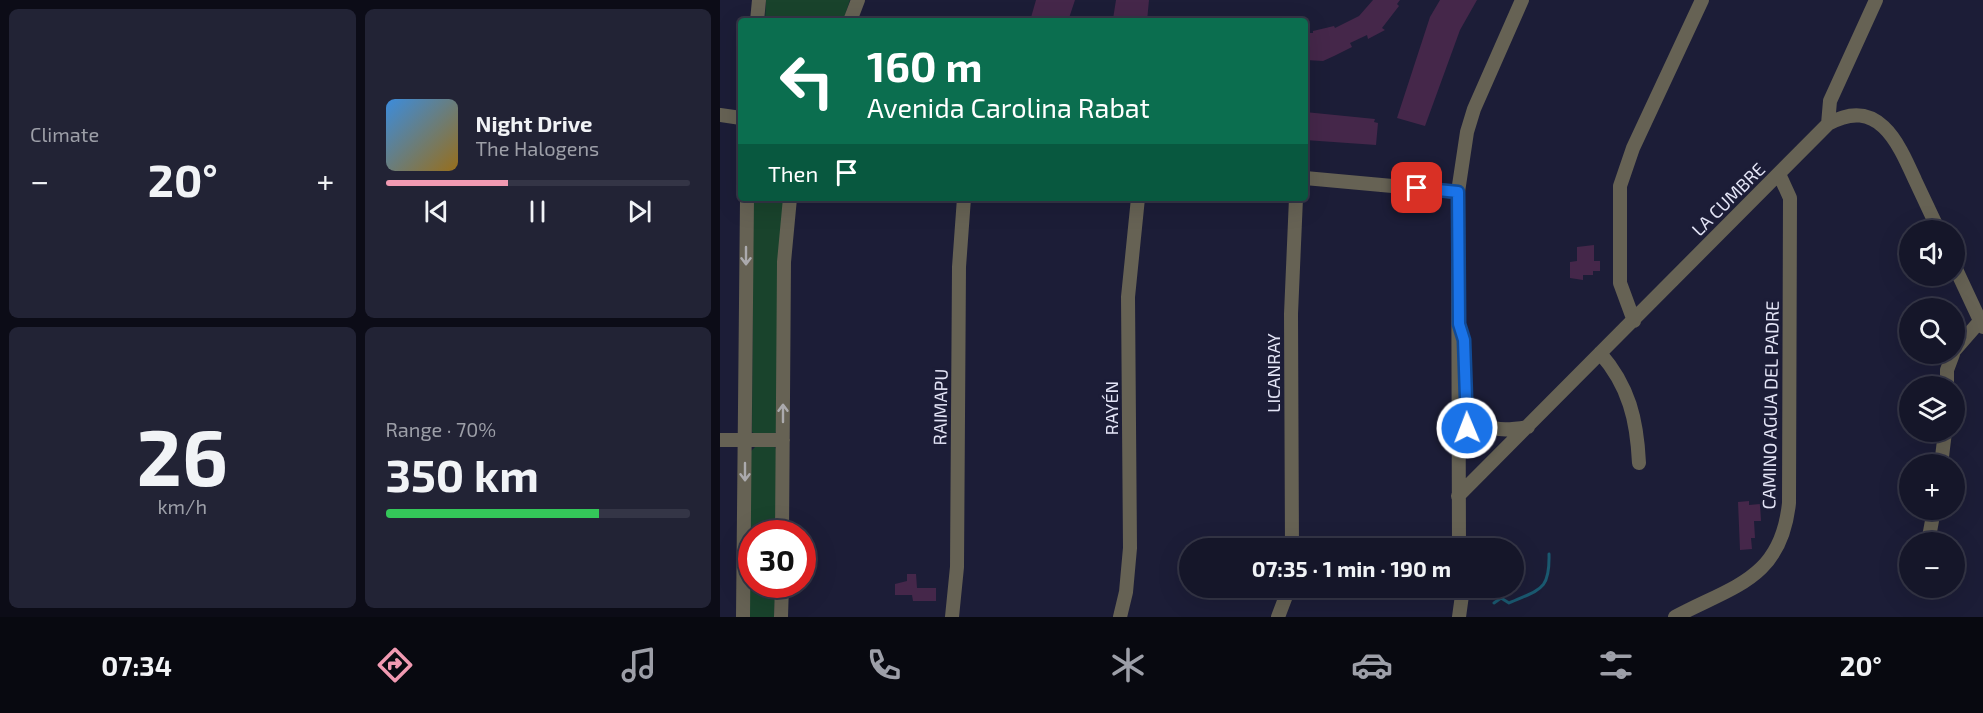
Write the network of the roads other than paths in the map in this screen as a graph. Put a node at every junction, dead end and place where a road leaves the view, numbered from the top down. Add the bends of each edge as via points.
1 (759, 0) edge
2 (858, 0) edge
3 (1522, 0) edge
4 (1702, 0) edge
5 (1876, 0) edge
6 (757, 18) edge
7 (851, 18) edge
8 (720, 116) edge
9 (738, 118) edge
10 (1828, 124) junction
11 (1779, 174) junction
12 (1308, 178) edge
13 (1458, 192) junction
14 (747, 201) edge
15 (790, 201) edge
16 (964, 201) edge
17 (1138, 201) edge
18 (1296, 201) edge
19 (1934, 220) edge
20 (1964, 286) edge
21 (1634, 321) junction
22 (1459, 324) junction
23 (1982, 324) edge
24 (1965, 337) edge
25 (1600, 353) junction
26 (1466, 408) junction
27 (1528, 427) junction
28 (720, 440) edge
29 (745, 440) junction
30 (783, 440) junction
31 (1639, 463) dead end
32 (1463, 492) junction
33 (782, 520) edge
34 (1292, 538) edge
35 (1460, 538) edge
36 (1465, 538) edge
37 (782, 598) edge
38 (1285, 598) edge
39 (1461, 598) edge
40 (743, 617) edge
41 (781, 617) edge
42 (952, 617) edge
43 (1119, 617) edge
44 (1278, 617) edge
45 (1459, 617) edge
46 (1675, 617) edge

1 - 6 street
2 - 7 street
3 - 13 street via 1474,109
4 - 21 street via 1633,148 1620,186 1620,283
5 - 10 street via 1830,101
8 - 9 street
10 - 11 street, LA CUMBRE
10 - 19 street via 1843,117 1859,116 1889,131
11 - 21 street, LA CUMBRE
11 - 46 street, CAMINO AGUA DEL PADRE via 1790,198 1786,526 1772,555 1750,579
12 - 13 street
13 - 22 street
14 -> 29 street
30 -> 15 street via 784,262
16 - 42 street, RAIMAPU via 959,267 957,567
17 - 43 street, RAYÉN via 1128,297 1130,548
18 - 34 street, LICANRAY via 1291,325
20 - 23 street
21 - 25 street, LA CUMBRE
22 - 26 street via 1464,340
22 - 32 street
23 - 24 street
25 - 27 street, LA CUMBRE
25 - 31 street via 1630,400
26 - 27 street via 1480,422 1495,429
26 - 32 street
27 - 32 street, LA CUMBRE
28 - 29 street
29 - 30 street
29 -> 40 street
30 - 33 street
32 - 35 street
32 - 36 street
37 - 41 street
38 - 44 street
39 - 45 street

